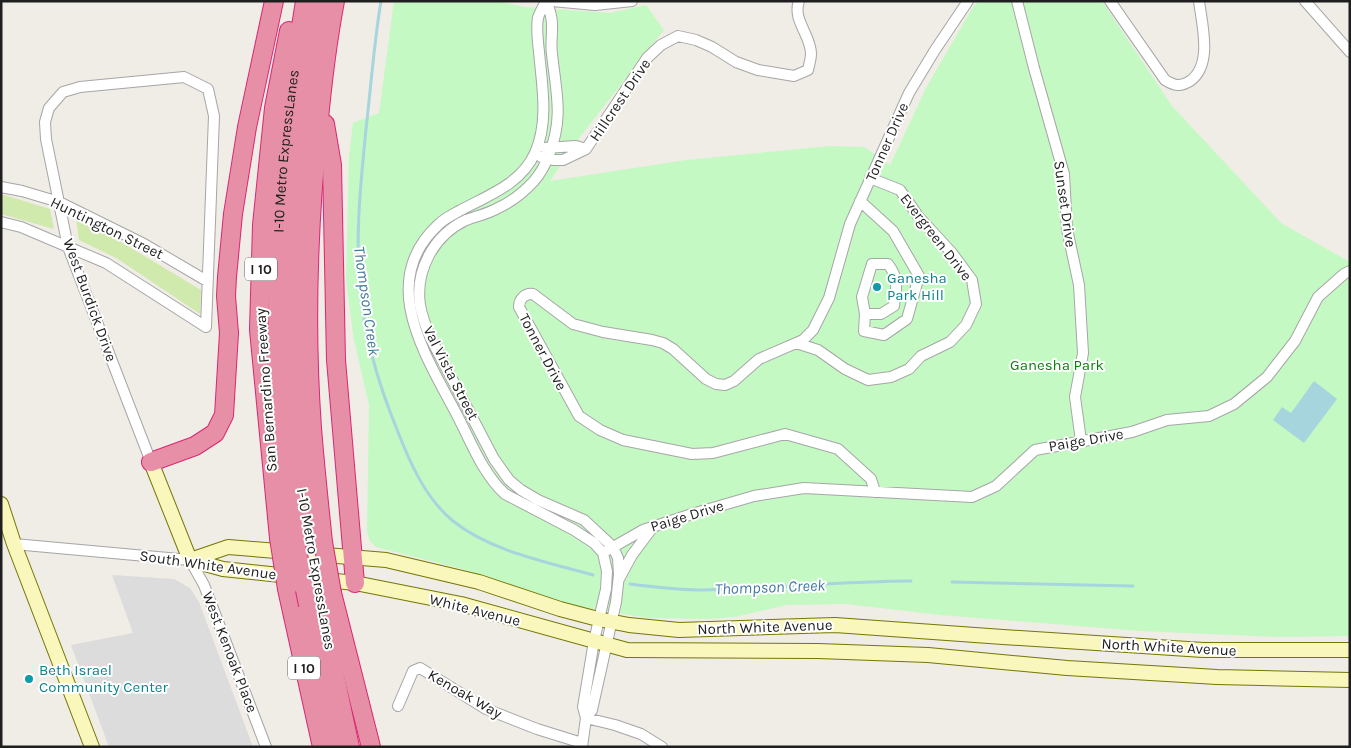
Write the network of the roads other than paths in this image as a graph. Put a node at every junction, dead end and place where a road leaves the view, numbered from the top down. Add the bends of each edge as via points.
1 (274, 1) edge
2 (295, 1) edge
3 (305, 1) edge
4 (318, 1) edge
5 (335, 1) edge
6 (547, 1) edge
7 (552, 1) edge
8 (632, 1) edge
9 (800, 1) edge
10 (968, 1) edge
11 (1017, 1) edge
12 (1110, 1) edge
13 (1199, 1) edge
14 (1305, 1) edge
15 (1350, 52) edge
16 (321, 101) junction
17 (536, 152) junction
18 (549, 154) junction
19 (870, 178) junction
20 (516, 179) junction
21 (1, 187) edge
22 (524, 190) junction
23 (860, 200) junction
24 (59, 202) junction
25 (1, 222) edge
26 (68, 247) junction
27 (1350, 262) edge
28 (1347, 272) edge
29 (208, 280) junction
30 (865, 314) junction
31 (796, 343) junction
32 (1082, 441) junction
33 (151, 462) junction
34 (874, 492) junction
35 (1, 504) edge
36 (654, 526) junction
37 (301, 540) junction
38 (8, 543) edge
39 (613, 547) junction
40 (603, 553) junction
41 (353, 557) junction
42 (190, 560) junction
43 (619, 580) junction
44 (355, 583) junction
45 (319, 597) junction
46 (605, 620) junction
47 (600, 643) junction
48 (1350, 650) edge
49 (1350, 680) edge
50 (398, 706) dead end
51 (586, 718) junction
52 (582, 745) edge
53 (92, 747) edge
54 (266, 747) edge
55 (322, 747) edge
56 (338, 747) edge
57 (350, 747) edge
58 (371, 747) edge
59 (662, 747) edge

1 - 33 highway via 247,127 233,214 226,296 229,333 224,414 215,433 195,446
2 - 37 highway, San Bernardino Freeway / I 10 via 274,108 262,225 259,330
3 - 37 highway, I-10 Metro ExpressLanes via 290,100 279,212 277,287 282,420
4 - 37 highway, I-10 Metro ExpressLanes via 305,82 294,215 294,409
5 - 16 highway, San Bernardino Freeway / I 10
6 - 17 street, Val Vista Street via 538,18 544,115
6 - 18 street, Val Vista Street via 552,17 551,52 559,110
7 - 8 street via 595,5
9 - 18 street, Hillcrest Drive via 798,15 811,54 808,70 794,76 758,70 696,40 678,36 647,58 586,149 576,146
10 - 19 street, Tonner Drive via 909,93
11 - 32 street, Sunset Drive via 1064,174 1067,229 1079,285 1083,353 1076,397
12 - 13 street via 1165,80 1174,86 1183,86 1195,77 1203,64
14 - 15 street
16 - 37 highway, San Bernardino Freeway / I 10 via 309,233 312,427
16 - 41 highway via 332,165 336,360
17 - 18 street, Hillcrest Drive
17 - 20 street, Val Vista Street
18 - 22 street, Val Vista Street via 535,180
19 - 23 street, Tonner Drive
19 - 31 street, Evergreen Drive via 900,190 972,280 976,304 966,325 950,342 921,356 909,369 891,377 868,380 818,350
20 - 22 street
20 - 40 street, Val Vista Street via 439,223 426,238 415,255 410,274 409,312 481,462 499,489 574,530
21 - 24 street, Huntington Street
22 - 39 street, Val Vista Street via 497,209 450,229 433,246 420,291 423,317 430,337 502,472 521,490 538,500 584,520
23 - 30 street via 893,231 918,276 908,319 884,335 864,331
23 - 31 street, Tonner Drive via 829,298 812,330
24 - 26 street, West Burdick Drive
24 - 29 street, Huntington Street
24 - 29 street, West Burdick Drive via 45,122 49,108 63,92 80,87 184,78 208,89 214,116
25 - 26 street
26 - 29 street, West Burdick Drive via 106,263 206,327
26 - 33 street, West Burdick Drive
27 - 28 street
28 - 32 street, Paige Drive via 1318,297 1295,341 1267,377 1234,404 1209,416 1167,420 1132,432
30 - 30 street via 862,297 872,264 888,264 897,285 894,306 881,314
31 - 34 street, Tonner Drive via 759,359 734,380 724,385 716,384 663,343 573,324 533,294 519,302 523,315 579,416 600,430 623,440 692,454 713,453 785,434 838,449 870,479
32 - 34 street, Paige Drive via 1035,450 996,486 972,497
33 - 42 main road, West Burdick Drive
34 - 36 street, Paige Drive via 804,488 754,496
35 - 38 main road
36 - 39 street, Paige Drive
36 - 43 street via 632,554
37 - 45 highway, San Bernardino Freeway / I 10, bridge
37 - 45 highway, I-10 Metro ExpressLanes, bridge
37 - 55 highway, San Bernardino Freeway / I 10, bridge via 287,589
38 - 42 street, South White Avenue
38 - 53 main road
39 - 40 street, Paige Drive
39 - 43 street via 618,558
40 - 46 street via 607,571
41 - 42 main road, North White Avenue via 228,547
41 - 44 highway
41 - 46 main road, North White Avenue via 386,560 479,582
42 - 44 main road, South White Avenue via 223,569
42 - 54 street, West Kenoak Place via 204,585
43 - 46 street via 616,602
44 - 47 main road, White Avenue via 461,604
45 - 56 highway, I-10 Metro ExpressLanes via 316,654
45 - 57 highway, I-10 Metro ExpressLanes
45 - 58 highway, San Bernardino Freeway / I 10
46 - 47 street
46 - 48 main road, North White Avenue via 679,630 835,624 1202,650
47 - 49 main road, North White Avenue via 635,651 928,655 1217,677
47 - 51 street via 583,707
50 - 52 street, Kenoak Way via 414,671 420,668 486,709
51 - 52 street
51 - 59 street via 642,734

